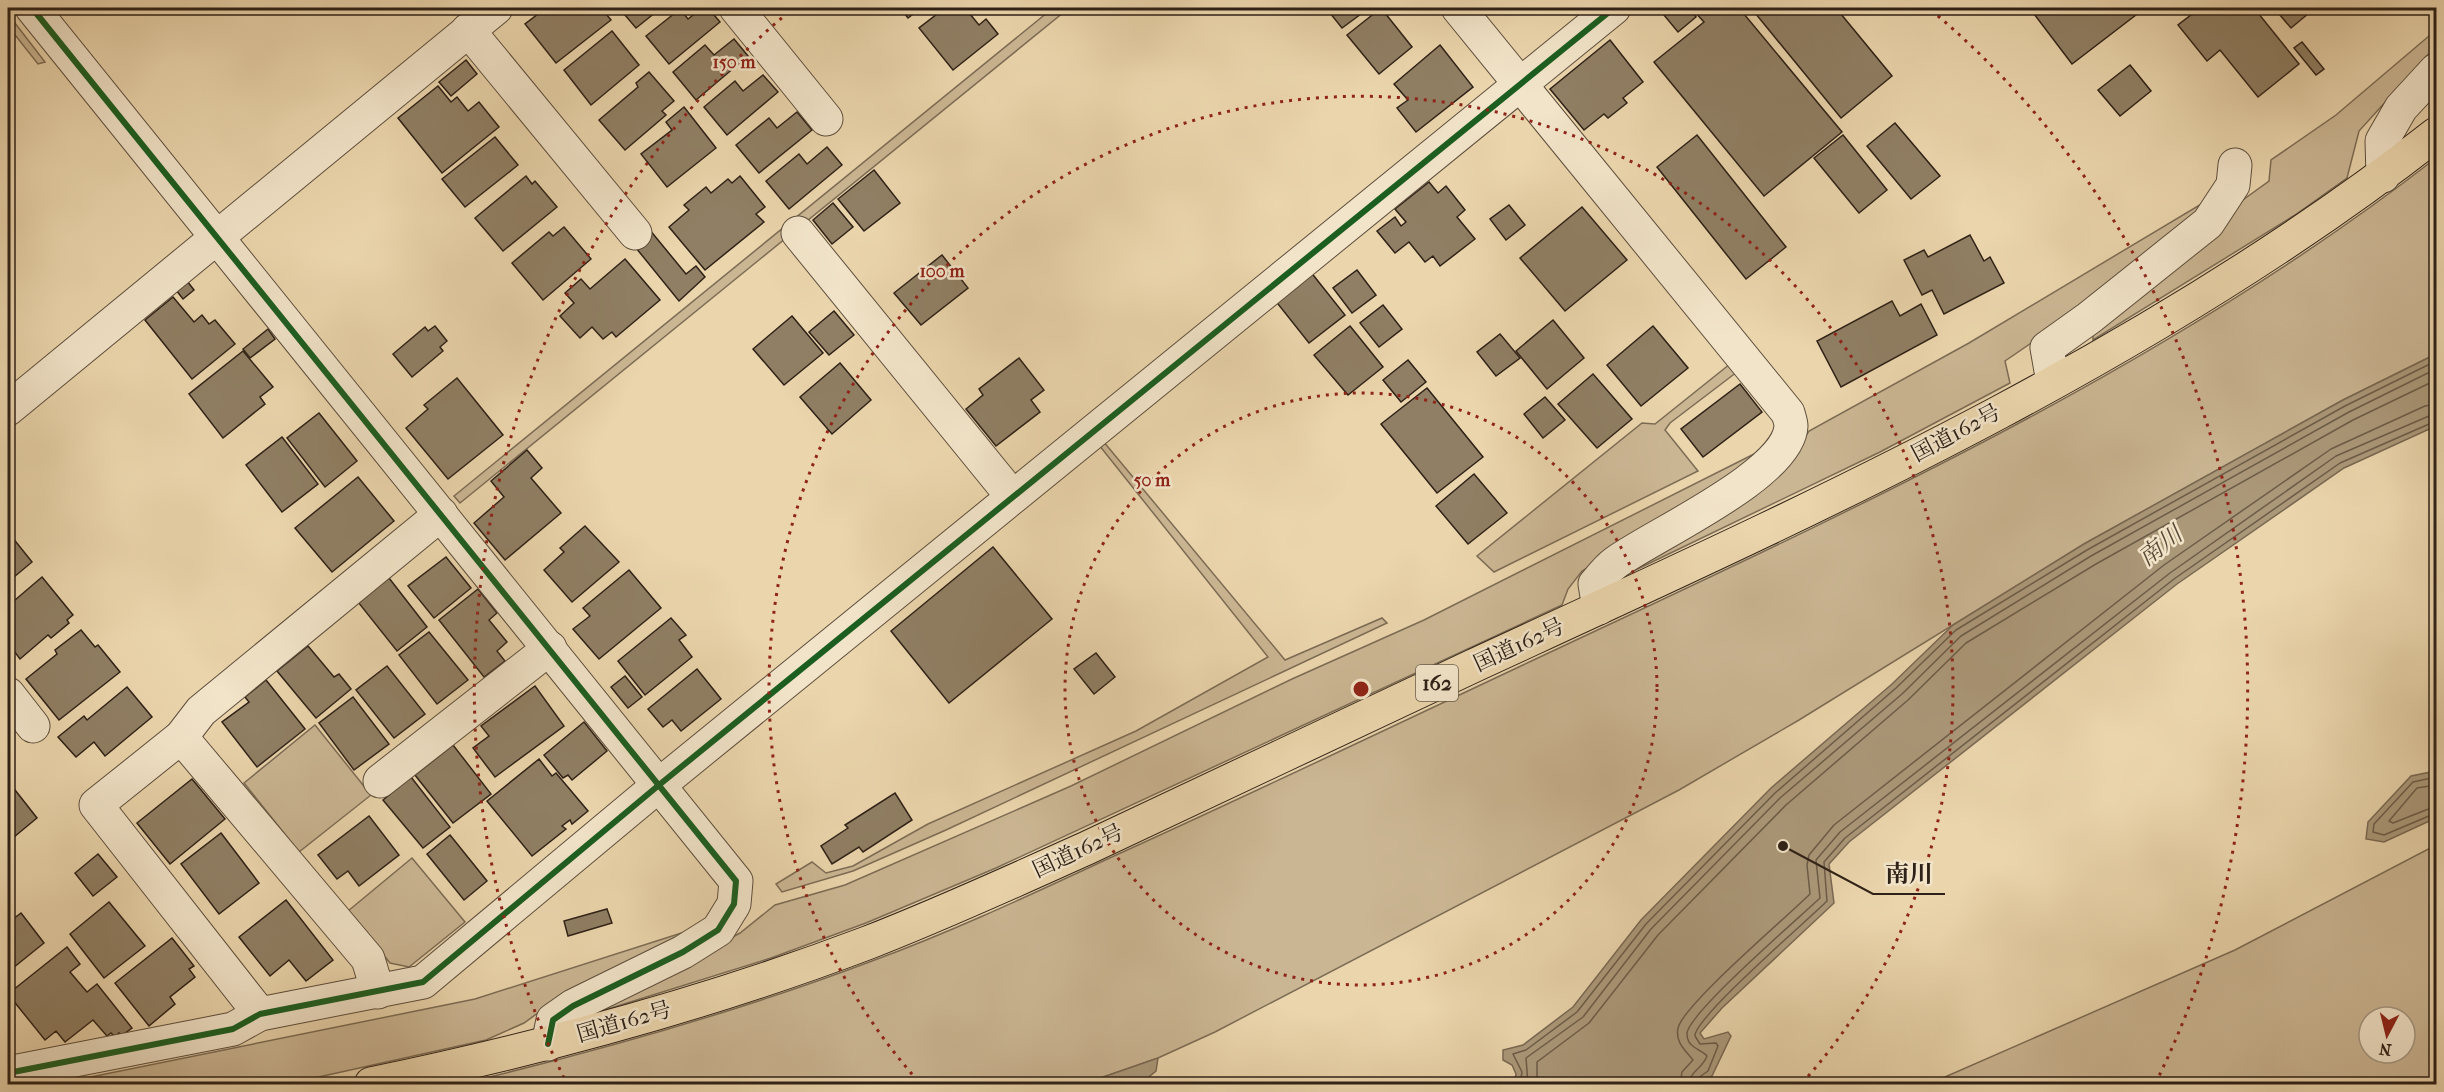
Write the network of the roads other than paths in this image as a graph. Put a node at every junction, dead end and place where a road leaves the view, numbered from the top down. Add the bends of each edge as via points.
1 (32, 8) edge
2 (496, 8) edge
3 (736, 8) edge
4 (1458, 8) edge
5 (1614, 8) edge
6 (468, 30) junction
7 (2436, 70) edge
8 (1520, 83) junction
9 (826, 119) dead end
10 (2436, 134) edge
11 (2235, 165) dead end
12 (2383, 176) junction
13 (635, 233) dead end
14 (798, 233) dead end
15 (216, 237) junction
16 (2053, 382) junction
17 (8, 409) edge
18 (1012, 496) junction
19 (441, 514) junction
20 (1599, 608) junction
21 (550, 648) junction
22 (8, 694) edge
23 (33, 726) dead end
24 (181, 737) junction
25 (380, 781) dead end
26 (659, 785) junction
27 (378, 992) junction
28 (260, 1014) junction
29 (548, 1044) junction
30 (8, 1073) edge
31 (371, 1084) edge

1 - 15 street
2 - 6 street
3 - 9 street
4 - 8 street
5 - 8 street
6 - 13 street
6 - 15 street
7 - 12 street via 2401,108 2382,141
8 - 18 street
8 - 20 street via 1788,413 1791,427 1785,443 1763,469 1715,504 1613,564 1595,584
10 - 12 highway, 国道162号 / 162
11 - 16 street via 2233,185 2208,223 2047,348
12 - 16 highway, 国道162号 / 162 via 2244,270
14 - 18 street
15 - 17 street
15 - 19 street
16 - 20 highway, 国道162号 / 162 via 1766,530
18 - 26 street
19 - 21 street
19 - 24 street via 201,711
20 - 29 highway, 国道162号 / 162 via 1014,881 872,941 766,980
21 - 25 street
21 - 26 street
22 - 23 street
24 - 27 street via 368,958
24 - 28 street via 96,806
26 - 27 street via 423,982
26 - 29 street via 736,881 734,904 718,930 553,1020
27 - 28 street
28 - 30 street via 233,1029
29 - 31 highway, 国道162号 / 162

